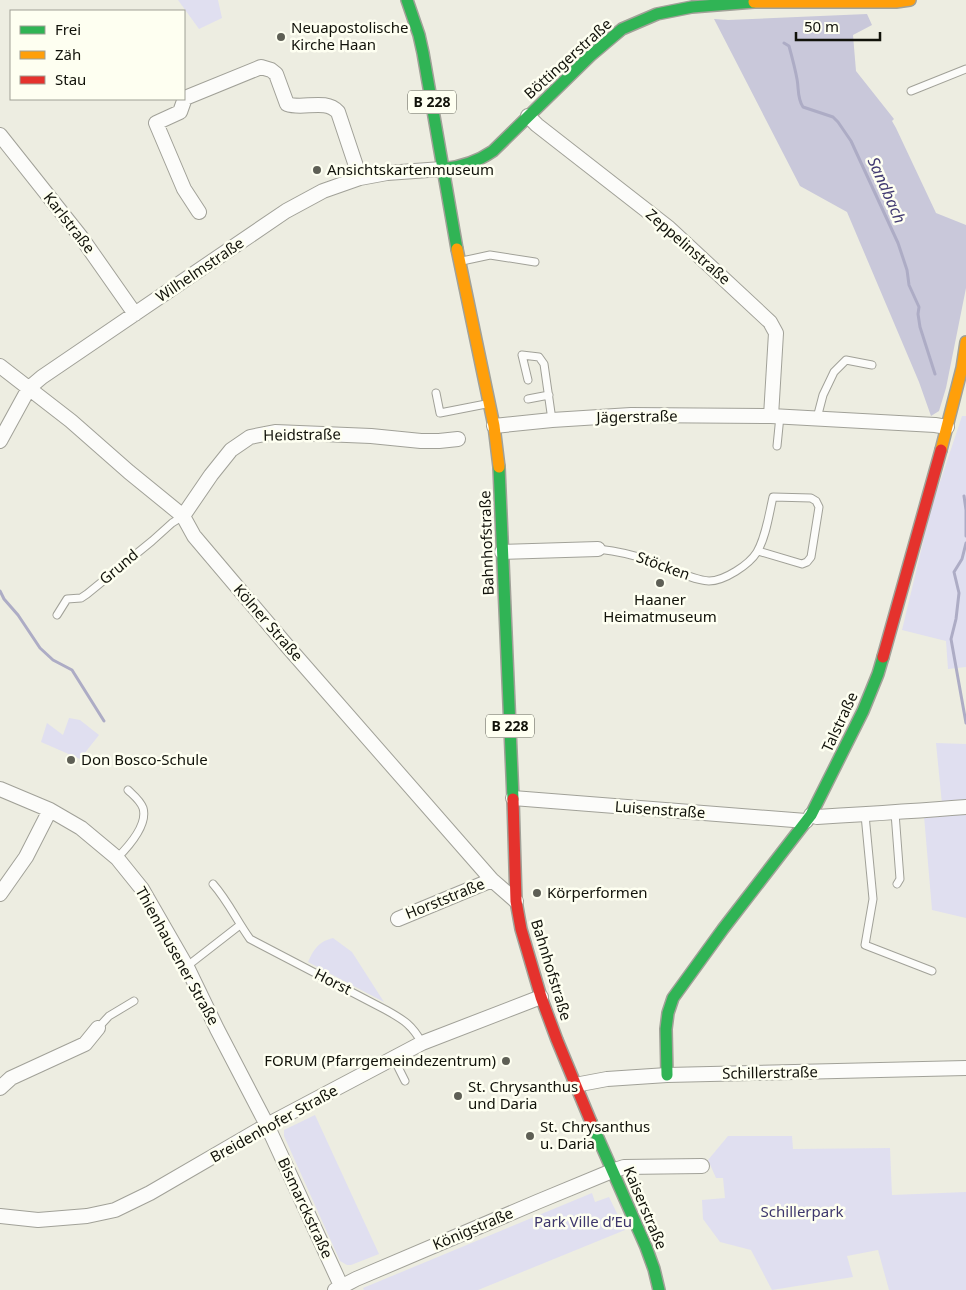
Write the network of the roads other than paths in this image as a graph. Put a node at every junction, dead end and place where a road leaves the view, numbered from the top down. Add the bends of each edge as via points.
1 (407, 0) edge
2 (910, 0) edge
3 (755, 2) edge
4 (966, 69) edge
5 (911, 91) dead end
6 (185, 98) edge
7 (184, 100) edge
8 (528, 116) junction
9 (0, 135) edge
10 (442, 169) junction
11 (360, 178) junction
12 (199, 212) dead end
13 (459, 262) junction
14 (535, 262) dead end
15 (135, 314) junction
16 (966, 342) edge
17 (872, 365) dead end
18 (0, 366) edge
19 (528, 380) dead end
20 (29, 388) junction
21 (436, 393) dead end
22 (549, 395) junction
23 (528, 400) dead end
24 (489, 404) junction
25 (776, 416) junction
26 (817, 418) junction
27 (552, 420) junction
28 (494, 426) junction
29 (947, 427) junction
30 (458, 439) dead end
31 (0, 441) edge
32 (777, 446) dead end
33 (183, 516) junction
34 (598, 548) joint
35 (758, 551) junction
36 (502, 552) junction
37 (57, 615) dead end
38 (0, 789) edge
39 (128, 790) dead end
40 (513, 798) junction
41 (966, 807) edge
42 (50, 810) junction
43 (895, 812) junction
44 (865, 815) junction
45 (808, 818) junction
46 (117, 858) junction
47 (492, 880) junction
48 (213, 884) dead end
49 (897, 884) dead end
50 (0, 894) edge
51 (516, 901) junction
52 (398, 918) dead end
53 (240, 925) junction
54 (186, 967) junction
55 (932, 971) dead end
56 (542, 997) junction
57 (134, 1001) dead end
58 (98, 1028) joint
59 (422, 1043) junction
60 (394, 1058) junction
61 (966, 1068) edge
62 (667, 1075) junction
63 (405, 1081) dead end
64 (575, 1085) junction
65 (0, 1088) edge
66 (267, 1126) junction
67 (702, 1166) dead end
68 (612, 1171) junction
69 (0, 1216) edge
70 (340, 1289) edge
71 (659, 1290) edge

1 - 10 main road, Bahnhofstraße / B 228 via 423,53
2 - 3 main road, Böttingerstraße
3 - 8 main road, Böttingerstraße via 692,7 657,14 622,29
4 - 5 lane
6 - 11 street via 261,66 271,70 276,74 287,104 334,107
7 - 12 street via 180,112 156,123 184,189
8 - 10 main road, Böttingerstraße via 482,160
8 - 25 street, Zeppelinstraße via 669,228 770,322 776,333
9 - 15 street, Karlstraße via 81,237
10 - 11 street, Wilhelmstraße
10 - 13 main road, Bahnhofstraße / B 228
11 - 15 street, Wilhelmstraße via 323,191 286,211
13 - 14 lane via 490,255
13 - 24 main road, Bahnhofstraße / B 228
15 - 20 street, Wilhelmstraße via 50,370
16 - 29 main road, Talstraße
17 - 26 lane via 846,360 834,372
18 - 20 street, Kölner Straße
19 - 22 lane via 522,355 540,358
20 - 31 street, Wilhelmstraße
20 - 33 street, Kölner Straße
21 - 24 lane via 440,413
22 - 23 lane
22 - 27 lane
24 - 28 main road, Bahnhofstraße / B 228
25 - 26 street, Jägerstraße
25 - 27 street, Jägerstraße via 631,415
25 - 32 lane
26 - 29 street, Jägerstraße
27 - 28 street, Jägerstraße
28 - 36 main road, Bahnhofstraße / B 228
29 - 45 main road, Talstraße via 878,674 863,711
30 - 33 street, Heidstraße via 439,441 275,432 250,437 231,450
33 - 37 lane, Grund via 87,594 67,599
33 - 47 street, Kölner Straße via 194,536 288,647
34 - 35 lane, Stöcken via 629,554 709,581 738,570
34 - 36 street, Stöcken
35 - 35 lane, Stöcken via 773,497 811,498 816,501 819,507 807,562 802,564
36 - 40 main road, Bahnhofstraße / B 228
38 - 42 street, Thienhausener Straße
39 - 46 lane via 137,798 144,816 136,836
40 - 45 street, Luisenstraße
40 - 51 main road, Bahnhofstraße / B 228
41 - 43 street, Luisenstraße
42 - 46 street, Thienhausener Straße via 81,828
42 - 50 street via 26,857
43 - 44 street, Luisenstraße
43 - 49 lane via 900,879
44 - 45 street, Luisenstraße
44 - 55 lane via 873,899 865,945
45 - 62 main road, Talstraße via 673,998 666,1029
46 - 54 street, Thienhausener Straße via 142,889
47 - 51 street, Kölner Straße
47 - 52 street, Horststraße
48 - 53 lane, Horst
51 - 56 main road, Bahnhofstraße / B 228 via 521,930
53 - 54 lane
53 - 59 lane, Horst via 250,939 404,1020
54 - 66 street, Thienhausener Straße
56 - 59 street, Breidenhofer Straße
56 - 64 main road, Bahnhofstraße / B 228
57 - 58 lane via 109,1016
58 - 65 street via 85,1044 11,1078
59 - 60 street, Breidenhofer Straße
60 - 63 lane
60 - 66 street, Breidenhofer Straße
61 - 62 street, Schillerstraße
62 - 64 street, Schillerstraße
64 - 68 main road, Kaiserstraße / B 228
66 - 69 street, Breidenhofer Straße via 115,1210 38,1220
66 - 70 street, Bismarckstraße
67 - 68 street, Königstraße
68 - 70 street, Königstraße via 356,1279
68 - 71 main road, Kaiserstraße / B 228 via 646,1247

